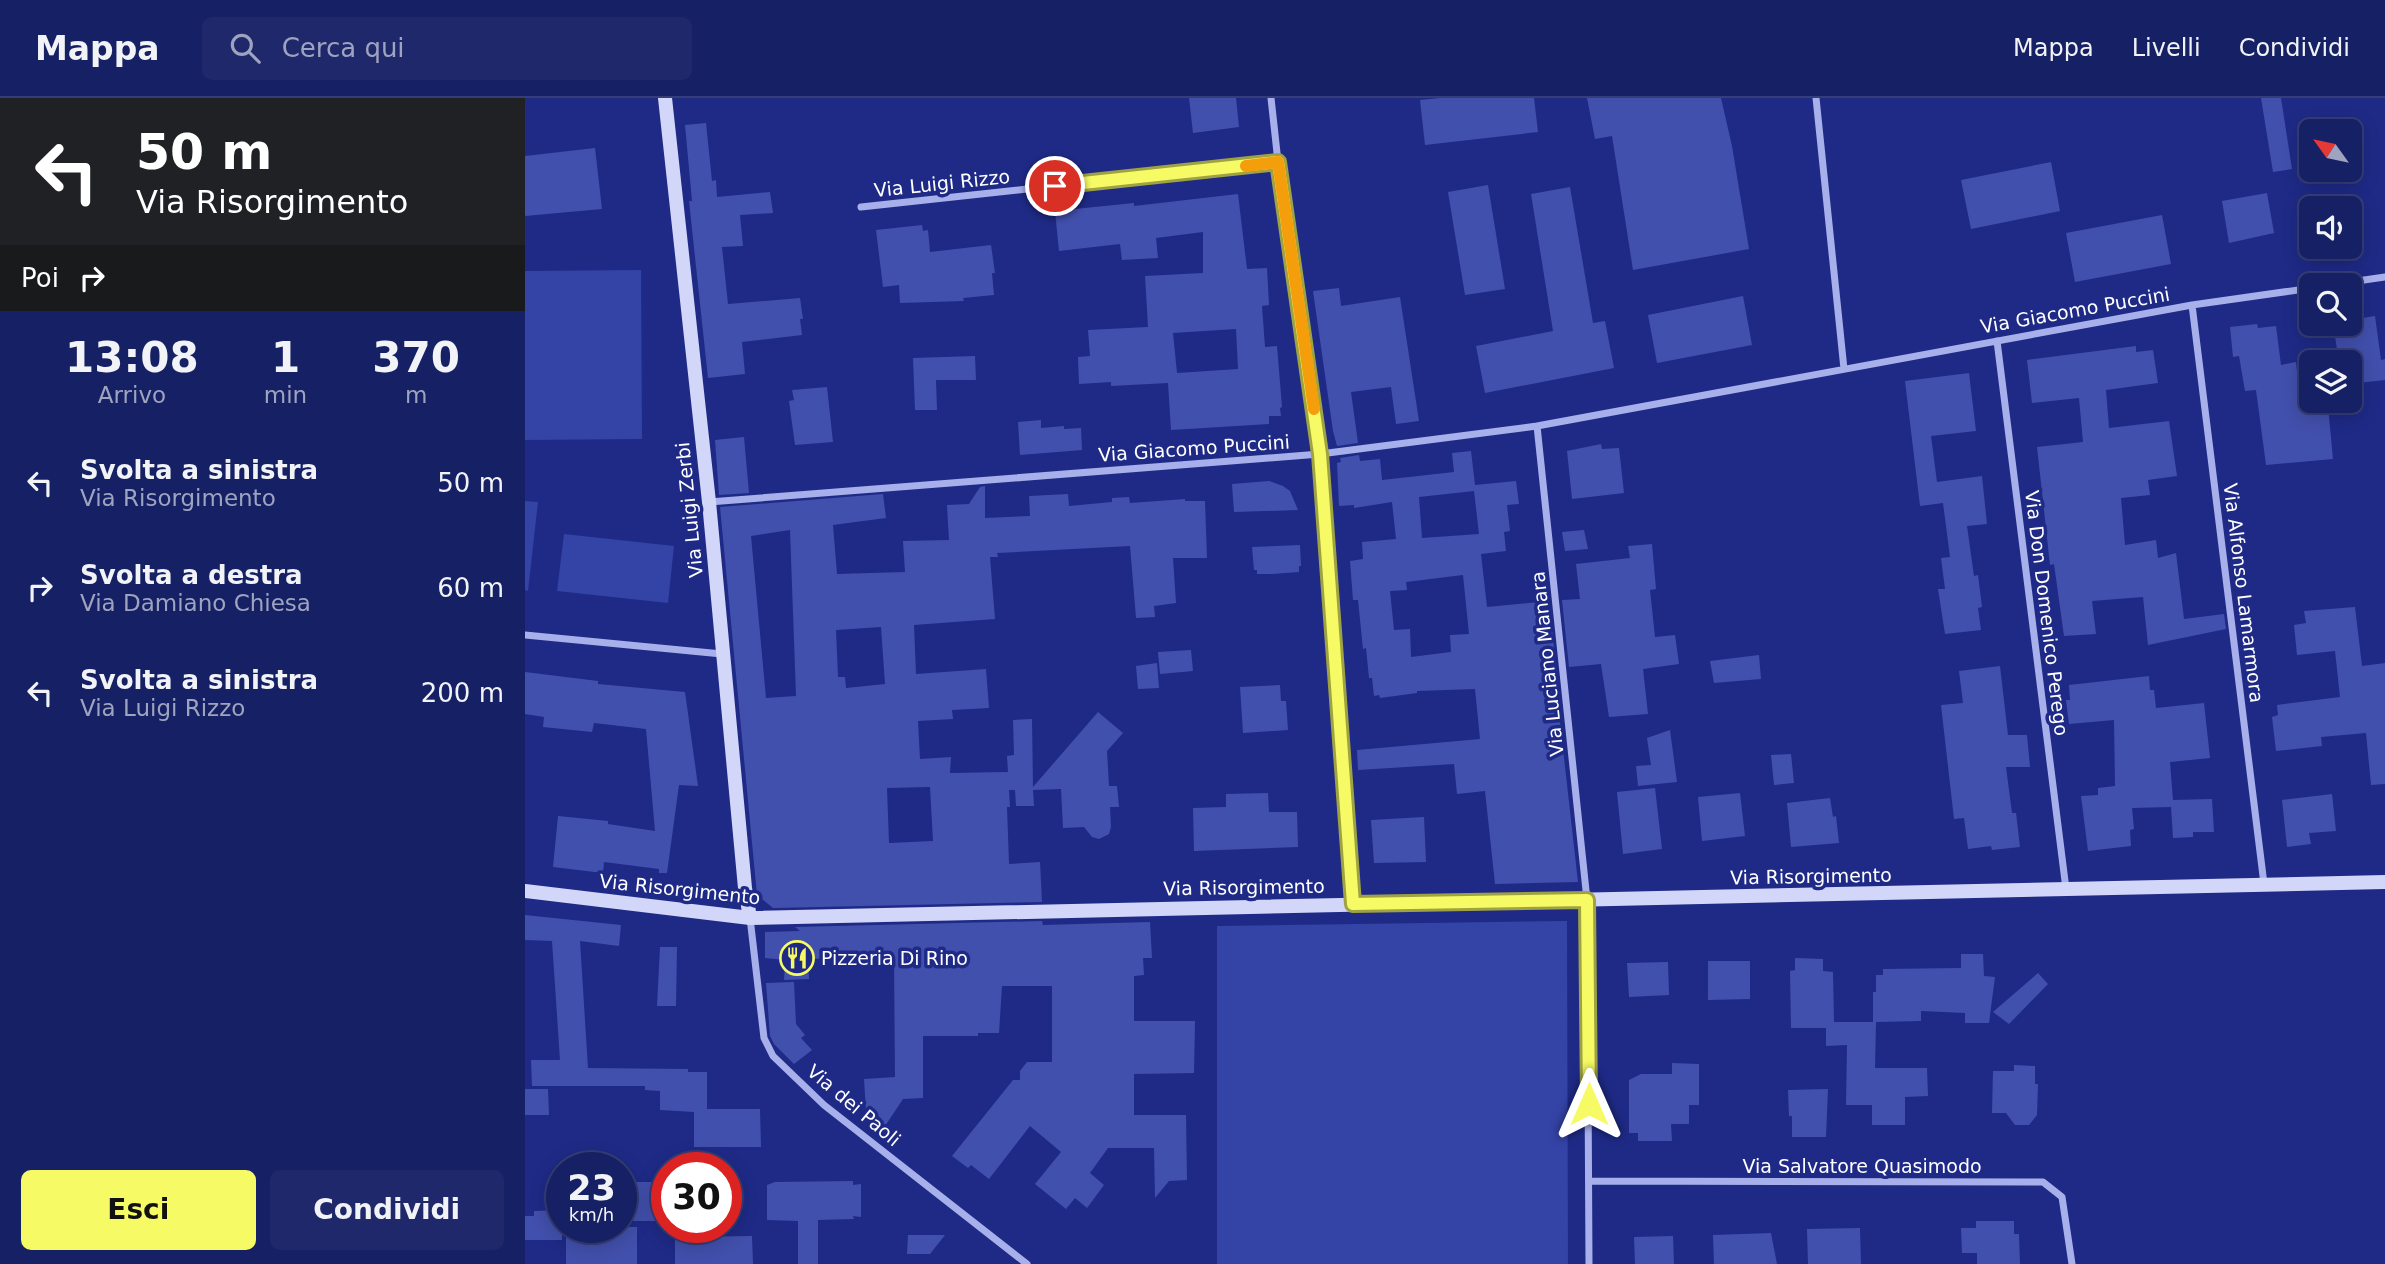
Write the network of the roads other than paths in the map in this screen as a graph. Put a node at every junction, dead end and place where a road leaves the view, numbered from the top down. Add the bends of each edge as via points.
1 (664, 98) edge
2 (1271, 98) edge
3 (1817, 98) edge
4 (1278, 162) junction
5 (861, 207) dead end
6 (2385, 277) edge
7 (2362, 280) edge
8 (2299, 290) edge
9 (2192, 305) junction
10 (1997, 341) junction
11 (1844, 369) junction
12 (1537, 426) junction
13 (1320, 454) junction
14 (709, 502) junction
15 (525, 635) edge
16 (722, 654) junction
17 (2385, 882) edge
18 (2264, 885) junction
19 (2066, 890) junction
20 (525, 891) edge
21 (1587, 900) junction
22 (1353, 904) junction
23 (750, 918) junction
24 (1589, 1181) junction
25 (1027, 1264) edge
26 (1589, 1264) edge
27 (2072, 1264) edge

1 - 14 street, Via Luigi Zerbi
2 - 4 street
3 - 11 street
4 - 5 street, Via Luigi Rizzo
4 - 13 street
6 - 7 street
8 - 9 street, Via Giacomo Puccini
9 - 10 street, Via Giacomo Puccini
9 - 18 street, Via Alfonso Lamarmora
10 - 11 street, Via Giacomo Puccini
10 - 19 street, Via Don Domenico Perego
11 - 12 street, Via Giacomo Puccini
12 - 13 street, Via Giacomo Puccini
12 - 21 street, Via Luciano Manara
13 - 14 street, Via Giacomo Puccini
13 - 22 street
14 - 16 street, Via Luigi Zerbi
15 - 16 street
16 - 23 street, Via Luigi Zerbi
17 - 18 street, Via Risorgimento
18 - 19 street, Via Risorgimento
19 - 21 street, Via Risorgimento
20 - 23 street, Via Risorgimento
21 - 22 street, Via Risorgimento
21 - 24 street, Via Luciano Manara
22 - 23 street, Via Risorgimento
23 - 25 street, Via dei Paoli via 767,1048 773,1056 824,1105
24 - 26 street, Via Luciano Manara
24 - 27 street, Via Salvatore Quasimodo via 2043,1182 2062,1196

